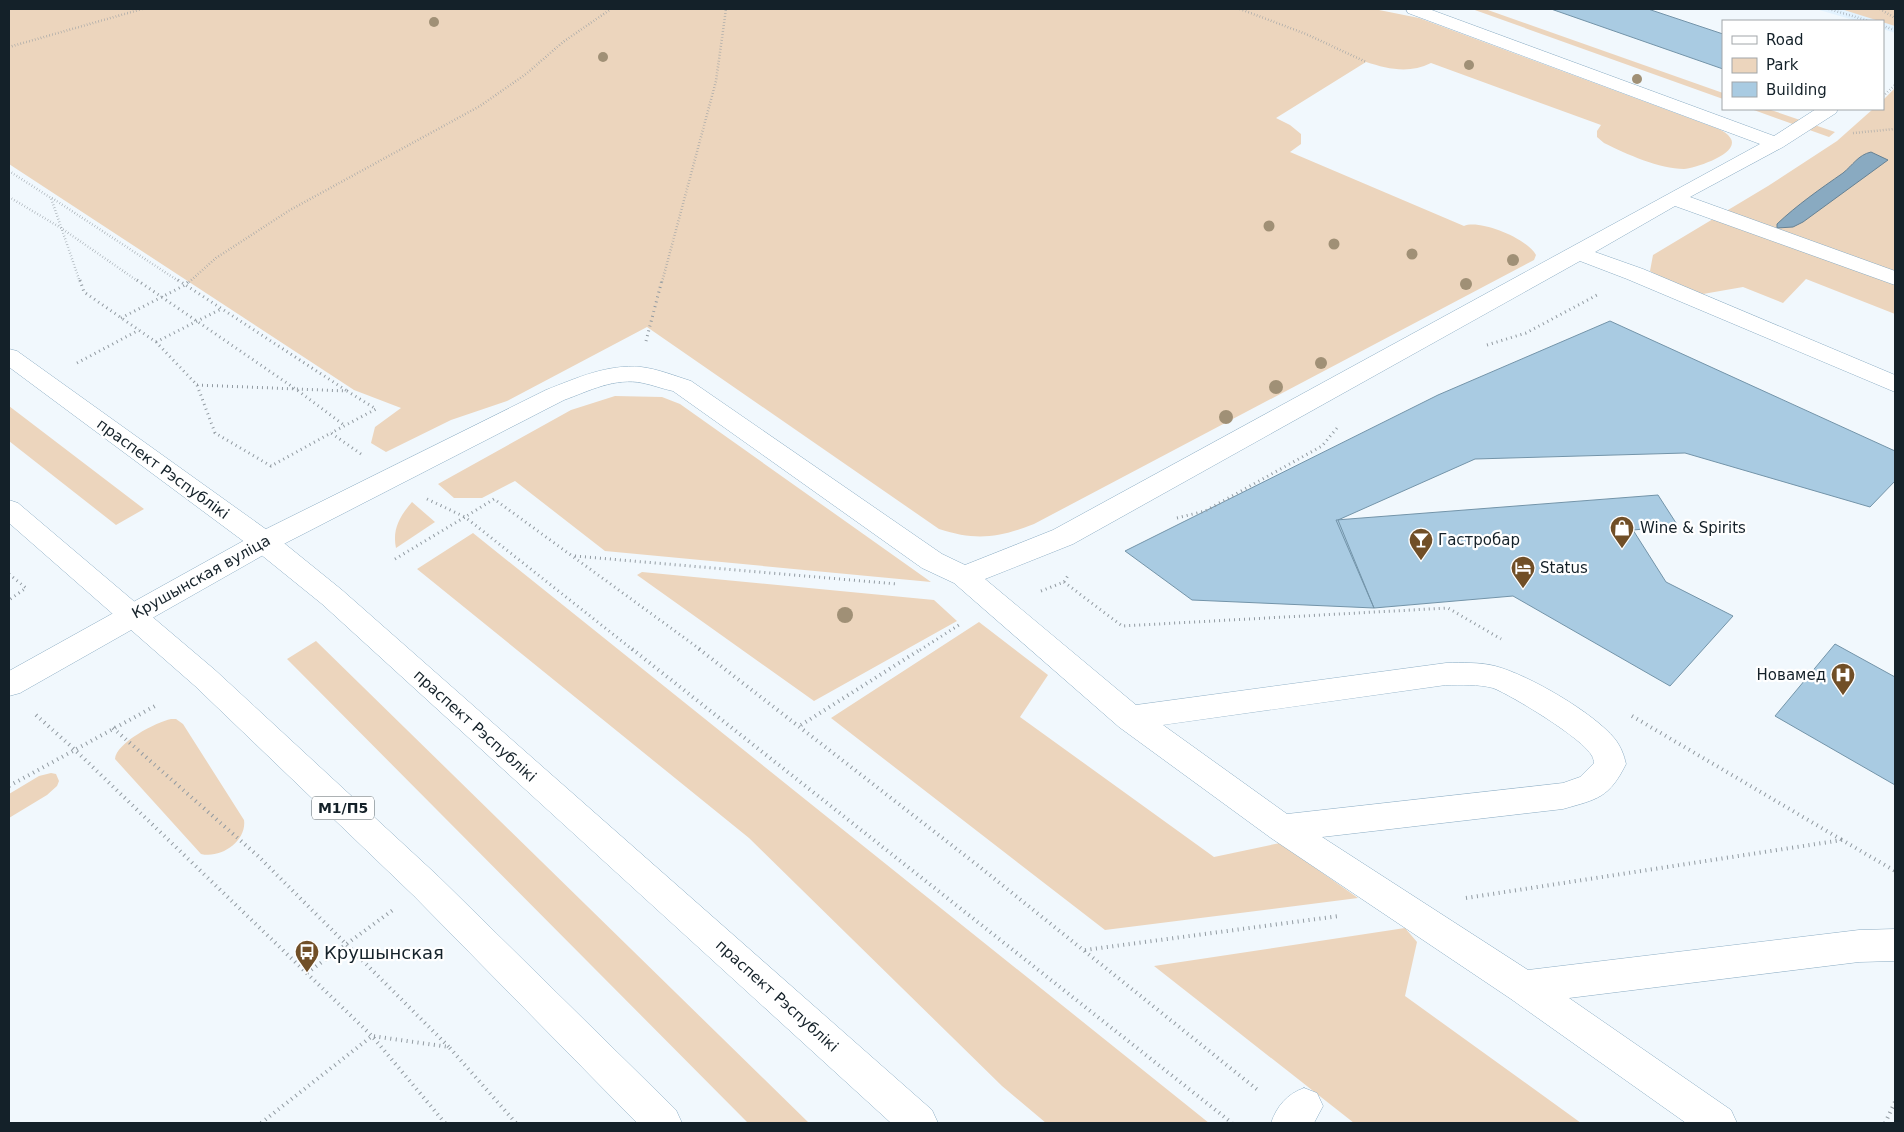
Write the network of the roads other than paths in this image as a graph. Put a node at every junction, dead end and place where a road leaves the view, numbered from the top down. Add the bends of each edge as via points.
1 (1414, 9) edge
2 (1827, 110) edge
3 (1776, 143) junction
4 (1674, 198) junction
5 (1578, 253) junction
6 (1895, 278) edge
7 (9, 356) edge
8 (1895, 384) edge
9 (9, 509) edge
10 (264, 542) junction
11 (964, 576) junction
12 (133, 614) junction
13 (9, 685) edge
14 (1130, 718) junction
15 (1282, 828) junction
16 (1895, 945) edge
17 (1524, 987) junction
18 (663, 1123) edge
19 (919, 1123) edge
20 (1718, 1123) edge

1 - 3 main road
2 - 3 main road
3 - 4 main road
4 - 5 main road
4 - 6 main road
5 - 8 main road
5 - 11 main road via 1063,537
7 - 10 main road, праспект Рэспублікі
9 - 12 main road, М1/П5
10 - 11 main road, Крушынская вуліца via 555,395 603,376 622,374 682,386 932,561
10 - 12 main road, Крушынская вуліца
10 - 19 main road, праспект Рэспублікі via 332,597
11 - 14 main road, Крушынская вуліца
12 - 13 main road, Крушынская вуліца
12 - 18 main road, М1/П5 via 426,886
14 - 15 main road, Крушынская вуліца
14 - 15 main road via 1446,674 1472,674 1499,678 1520,687 1592,734 1606,750 1610,764 1602,779 1585,790 1563,796
15 - 17 main road, Крушынская вуліца
16 - 17 main road via 1849,947
17 - 20 main road, Крушынская вуліца

